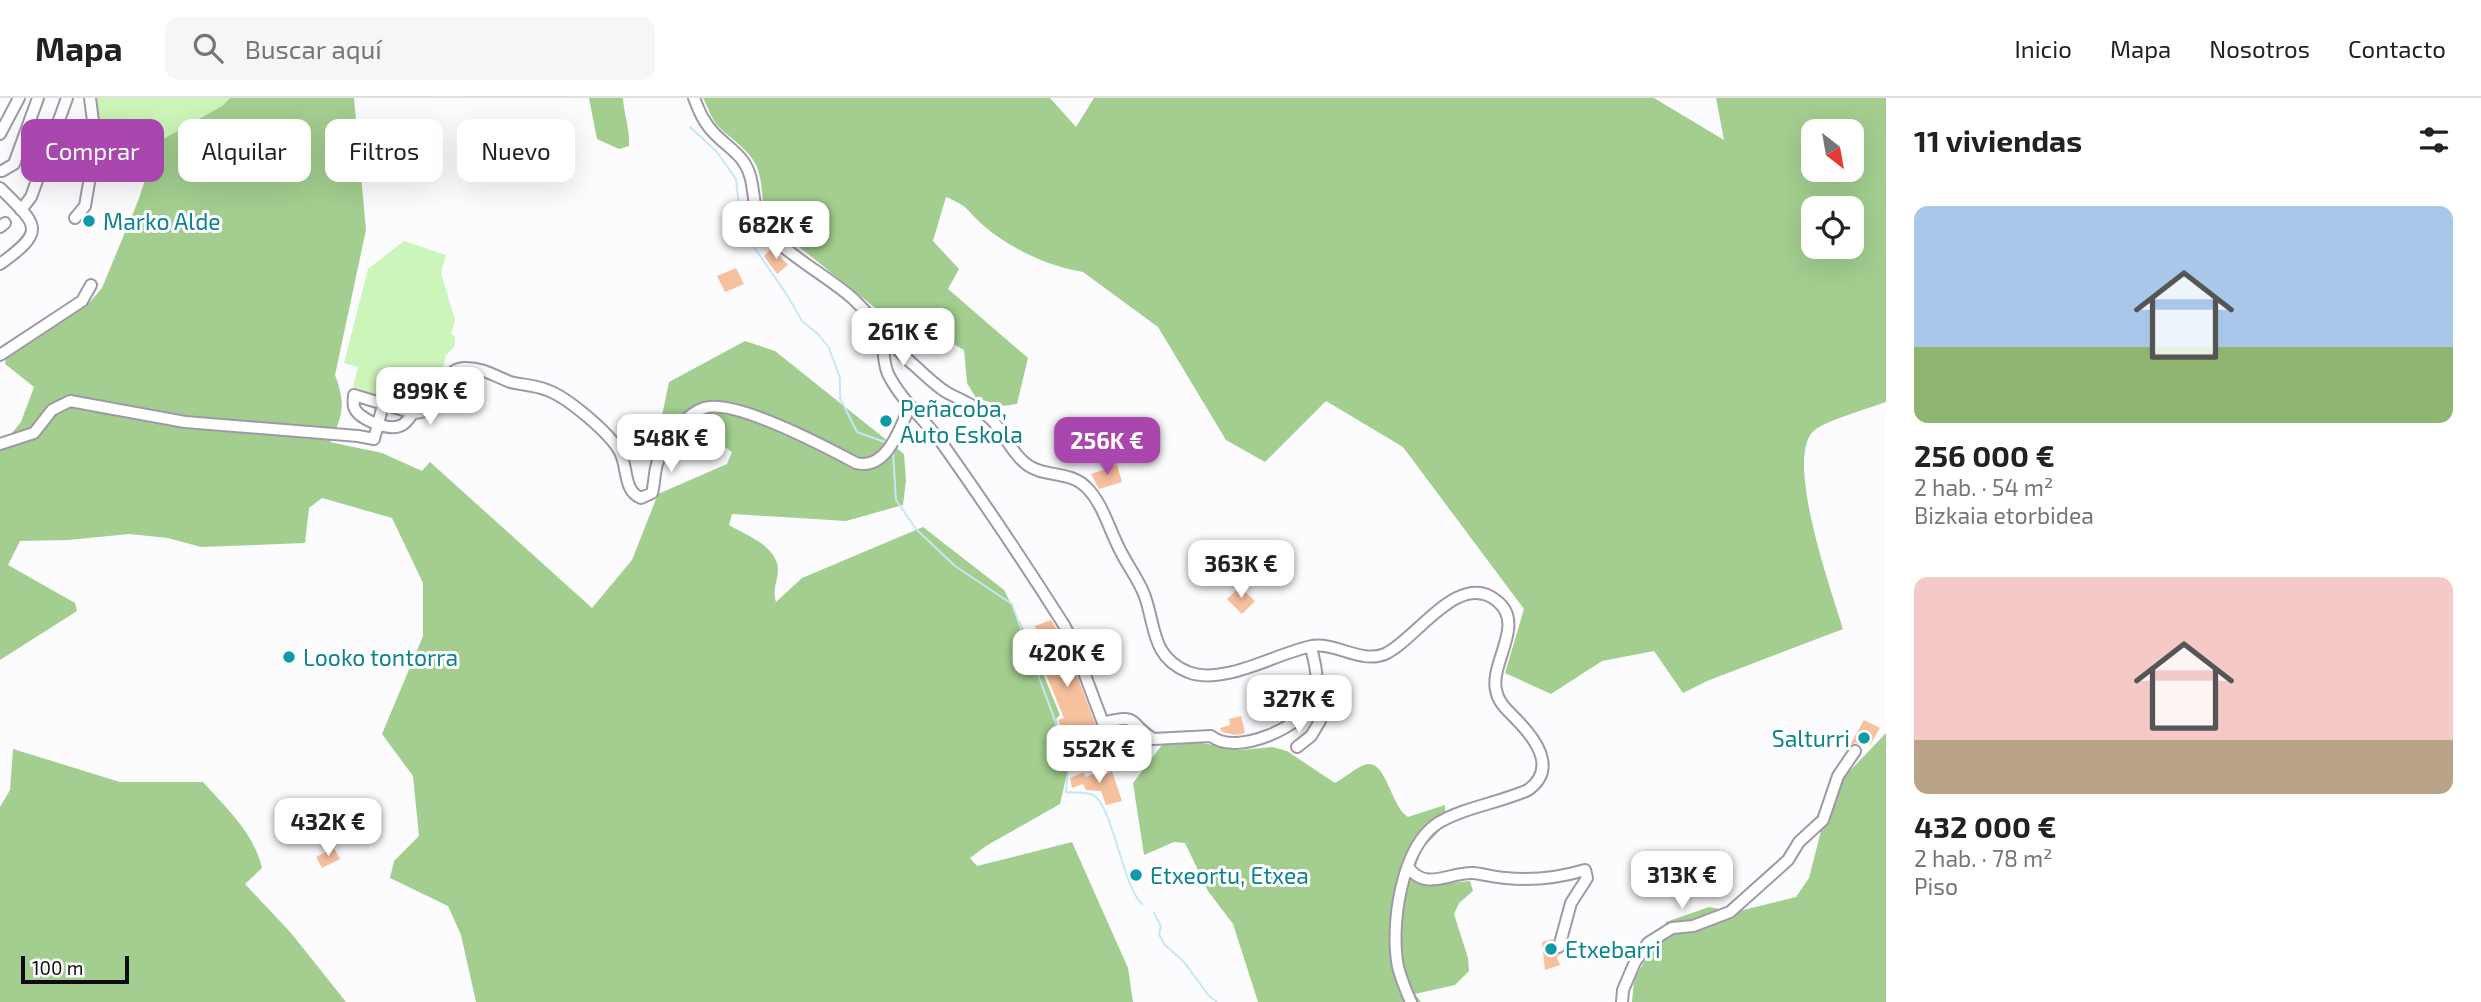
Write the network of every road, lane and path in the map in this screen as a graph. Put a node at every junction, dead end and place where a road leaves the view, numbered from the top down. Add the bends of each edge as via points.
1 (12, 98) edge
2 (19, 98) edge
3 (38, 98) edge
4 (67, 98) edge
5 (90, 98) edge
6 (694, 98) edge
7 (0, 121) edge
8 (0, 134) edge
9 (1, 170) edge
10 (0, 188) edge
11 (21, 210) junction
12 (75, 218) dead end
13 (0, 264) edge
14 (91, 285) dead end
15 (882, 331) junction
16 (0, 355) edge
17 (383, 404) junction
18 (909, 408) junction
19 (413, 413) junction
20 (378, 426) junction
21 (0, 444) edge
22 (1311, 647) junction
23 (1312, 702) junction
24 (1297, 747) dead end
25 (1855, 751) dead end
26 (1408, 867) junction
27 (1559, 947) dead end
28 (1411, 1002) edge
29 (1622, 1002) edge

1 - 7 street
2 - 8 street
3 - 9 street via 15,164
4 - 11 street via 31,197
5 - 12 street via 94,129 88,158 91,172 85,206
6 - 15 street via 707,126 748,170 763,226 851,297
10 - 11 street
11 - 13 street via 33,231 28,243
14 - 16 street via 82,301
15 - 18 street via 887,370
15 - 22 street via 897,351 934,382 990,418 1025,464 1070,477 1088,488 1144,595 1156,642 1175,664 1212,675
17 - 19 street
17 - 20 street
17 - 20 street via 354,395 359,415
18 - 19 street via 888,448 877,460 863,464 761,419 706,407 671,438 657,464 652,493 641,498 628,486 616,446 575,408 545,389 475,368 460,368 451,374 434,406
18 - 23 street via 947,450 1063,625 1103,723 1128,719 1153,738 1211,736 1231,745 1260,740 1305,712
19 - 20 street via 403,425
20 - 21 street via 374,439 185,422 70,401 52,410 34,433
22 - 23 street via 1317,682
22 - 26 street via 1375,657 1384,654 1461,595 1495,598 1506,610 1508,629 1496,691 1502,705 1533,736 1542,759 1540,777 1528,790 1439,823 1424,833
23 - 24 street via 1320,721
25 - 29 street via 1838,776 1823,821 1799,842 1788,860 1730,912 1693,926 1672,928 1647,943 1635,962
26 - 27 street via 1430,881 1471,873 1544,879 1585,870 1587,878 1571,903
26 - 28 street via 1397,921 1398,966

